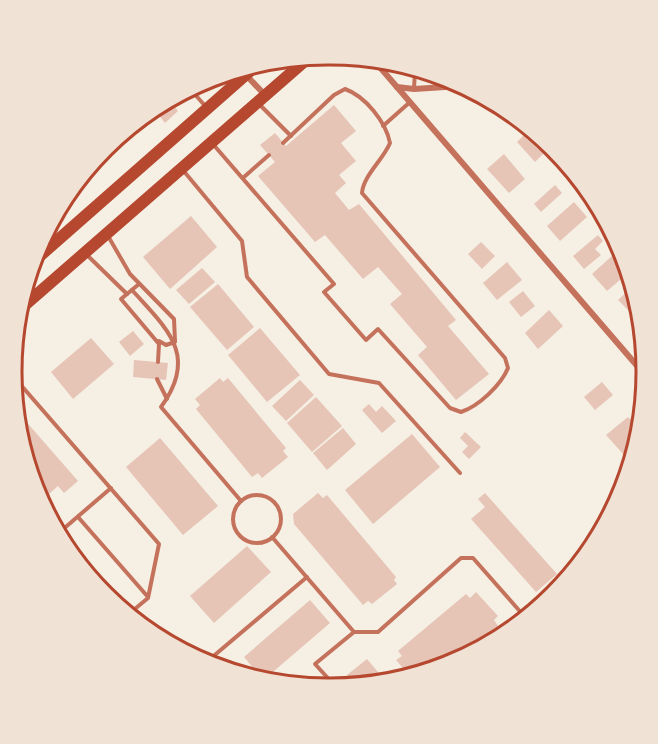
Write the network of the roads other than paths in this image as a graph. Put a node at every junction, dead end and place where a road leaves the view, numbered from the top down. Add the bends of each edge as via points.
1 (298, 67) edge
2 (382, 70) edge
3 (249, 76) edge
4 (415, 78) edge
5 (238, 80) edge
6 (397, 87) junction
7 (441, 87) edge
8 (414, 89) junction
9 (196, 96) edge
10 (262, 99) junction
11 (410, 102) junction
12 (207, 108) junction
13 (383, 126) junction
14 (291, 136) junction
15 (211, 143) junction
16 (283, 143) dead end
17 (269, 155) dead end
18 (181, 169) junction
19 (244, 177) junction
20 (107, 233) junction
21 (49, 248) edge
22 (84, 253) junction
23 (139, 284) junction
24 (132, 290) junction
25 (127, 294) junction
26 (31, 299) edge
27 (156, 338) junction
28 (175, 342) junction
29 (158, 362) dead end
30 (636, 364) edge
31 (157, 379) dead end
32 (23, 389) edge
33 (167, 399) junction
34 (460, 473) dead end
35 (111, 488) junction
36 (241, 501) junction
37 (78, 516) junction
38 (65, 527) edge
39 (272, 537) junction
40 (307, 578) junction
41 (148, 598) junction
42 (135, 609) edge
43 (520, 611) edge
44 (354, 632) junction
45 (214, 656) edge
46 (328, 678) edge

1 - 10 main road
2 - 6 street
3 - 10 street
4 - 8 lane
5 - 12 main road
6 - 8 street
6 - 11 street
7 - 8 street
9 - 12 lane
10 - 14 lane
10 - 15 main road
11 - 13 lane
11 - 30 street
12 - 21 main road
13 - 14 lane via 356,93 345,89 333,95
13 - 19 lane via 390,143 384,158 362,186 362,193 505,358 505,377 472,409 461,412 450,408 378,329 366,340 324,292 334,284
14 - 16 lane
15 - 18 main road
15 - 19 lane
17 - 19 lane
18 - 20 main road
18 - 34 lane via 242,241 246,277 329,374 379,383
20 - 22 main road
20 - 23 lane
22 - 25 lane
22 - 26 main road
23 - 24 lane
23 - 28 lane via 174,319
24 - 25 lane
24 - 28 lane
25 - 27 lane via 121,299
27 - 28 lane via 166,345
27 - 29 lane
28 - 33 lane via 177,369
31 - 33 lane
32 - 35 lane
33 - 36 lane via 161,407
35 - 37 lane
35 - 41 lane via 159,544
36 - 39 lane via 233,515 236,531 248,541
36 - 39 lane via 262,495 275,503 280,525
37 - 38 lane
37 - 41 lane
39 - 40 lane
40 - 44 lane
40 - 45 lane
41 - 42 lane
43 - 44 lane via 468,556 378,632
44 - 46 lane via 315,664

